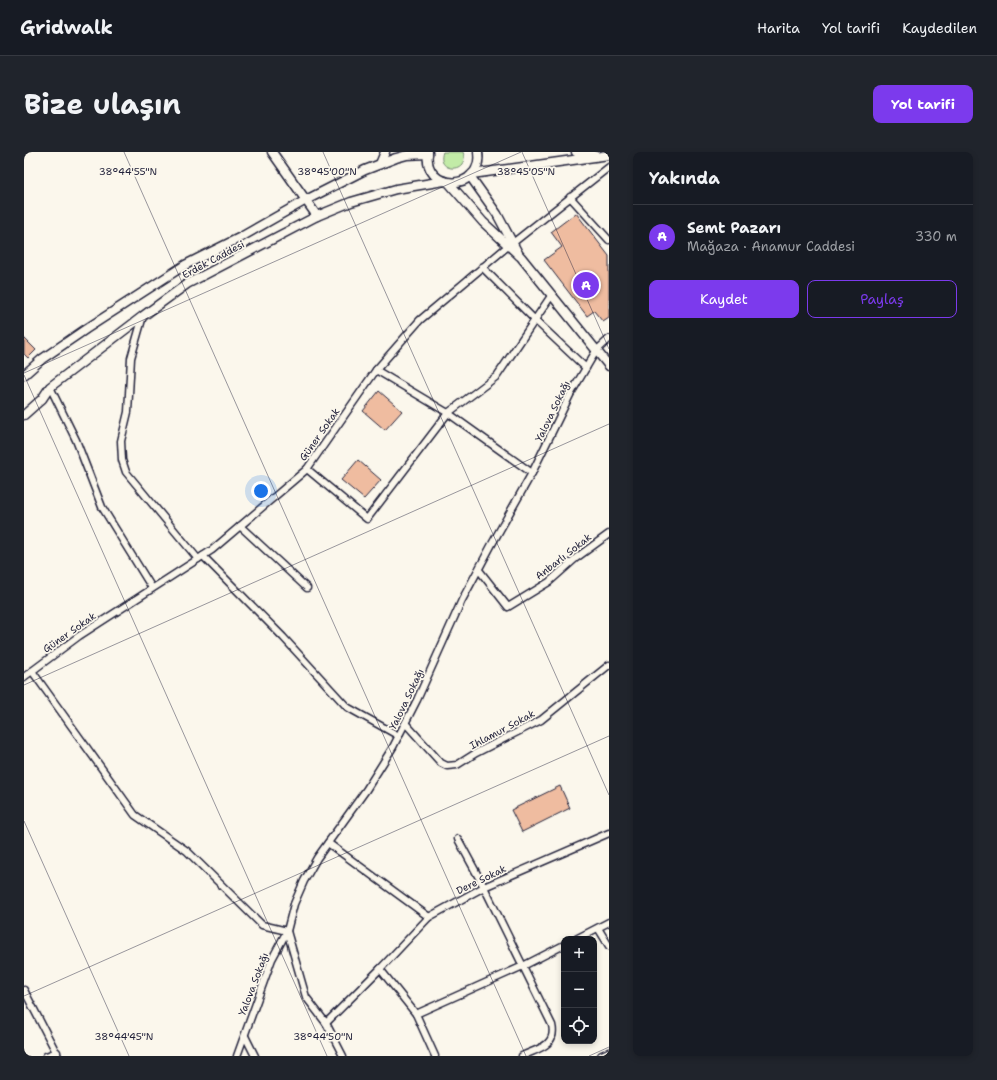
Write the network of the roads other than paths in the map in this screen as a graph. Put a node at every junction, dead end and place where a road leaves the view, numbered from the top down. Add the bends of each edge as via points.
1 (272, 152) edge
2 (386, 152) edge
3 (478, 152) edge
4 (580, 152) edge
5 (428, 153) edge
6 (606, 156) edge
7 (380, 164) junction
8 (609, 167) edge
9 (471, 175) junction
10 (446, 182) junction
11 (570, 197) junction
12 (306, 200) junction
13 (316, 216) junction
14 (609, 240) edge
15 (511, 244) junction
16 (482, 267) junction
17 (551, 296) junction
18 (143, 316) junction
19 (535, 320) junction
20 (609, 339) edge
21 (596, 351) junction
22 (609, 366) edge
23 (586, 368) junction
24 (376, 370) junction
25 (24, 375) edge
26 (50, 387) junction
27 (448, 413) junction
28 (24, 415) edge
29 (307, 469) junction
30 (532, 473) junction
31 (240, 526) junction
32 (609, 534) edge
33 (200, 558) junction
34 (479, 570) junction
35 (152, 588) junction
36 (307, 588) dead end
37 (609, 665) edge
38 (32, 671) junction
39 (24, 677) edge
40 (406, 724) junction
41 (399, 736) junction
42 (609, 833) edge
43 (458, 839) dead end
44 (328, 843) junction
45 (484, 887) junction
46 (429, 917) junction
47 (609, 922) edge
48 (598, 928) junction
49 (288, 931) junction
50 (582, 936) edge
51 (609, 946) edge
52 (561, 947) edge
53 (523, 966) junction
54 (380, 969) junction
55 (24, 990) edge
56 (416, 1014) junction
57 (326, 1023) junction
58 (244, 1036) junction
59 (609, 1053) edge
60 (57, 1054) edge
61 (46, 1056) edge
62 (236, 1056) edge
63 (255, 1056) edge
64 (343, 1056) edge
65 (435, 1056) edge
66 (522, 1056) edge
67 (602, 1056) edge

1 - 12 street
2 - 7 street
3 - 9 street via 478,162
4 - 6 street
5 - 7 street, Erdek Caddesi via 407,155
5 - 10 street via 430,168 436,176
6 - 9 street
7 - 12 street, Erdek Caddesi
8 - 11 street, Güner Sokak
9 - 10 street, Erdek Caddesi via 460,182
9 - 15 street via 493,207
10 - 13 street, Erdek Caddesi via 396,189 351,202
10 - 15 street via 471,209
11 - 14 street
11 - 15 street, Güner Sokak
12 - 13 street
12 - 25 street, Erdek Caddesi via 185,265 42,359
13 - 18 street, Erdek Caddesi via 187,284
15 - 16 street, Güner Sokak
15 - 17 street
16 - 19 street
16 - 24 street, Güner Sokak via 420,320
17 - 19 street
17 - 21 street
18 - 26 street, Erdek Caddesi
18 - 33 street via 131,358 128,412 121,441 122,460 126,472
19 - 23 street
19 - 27 street via 497,376
20 - 21 street, Yalova Sokağı
21 - 22 street
21 - 23 street, Yalova Sokağı
23 - 30 street, Yalova Sokağı
24 - 27 street
24 - 29 street, Güner Sokak
26 - 28 street, Erdek Caddesi via 42,399
26 - 35 street via 76,440 102,507
27 - 29 street via 367,519
27 - 30 street
29 - 31 street, Güner Sokak
30 - 34 street, Yalova Sokağı
31 - 33 street, Güner Sokak
31 - 36 street
32 - 34 street, Anbarlı Sokak via 549,582 508,607
33 - 35 street, Güner Sokak
33 - 41 street via 283,637 347,707
34 - 40 street, Yalova Sokağı via 462,600
35 - 38 street, Güner Sokak via 79,636
37 - 40 street, Ihlamur Sokak via 541,720 454,766 441,763
38 - 39 street, Güner Sokak
38 - 49 street via 135,815 187,851 262,925
40 - 41 street, Yalova Sokağı
41 - 44 street, Yalova Sokağı via 375,777
42 - 45 street, Dere Sokak
43 - 45 street
44 - 46 street
44 - 49 street, Yalova Sokağı via 304,881 294,904
45 - 46 street, Dere Sokak
45 - 53 street
46 - 54 street, Dere Sokak
47 - 48 street
48 - 50 street
48 - 51 street
49 - 57 street via 306,997
49 - 58 street, Yalova Sokağı via 272,959
52 - 53 street
53 - 56 street
53 - 66 street via 553,1032 549,1044
54 - 56 street
54 - 57 street, Dere Sokak
55 - 60 street
56 - 65 street
57 - 64 street
58 - 62 street, Yalova Sokağı
58 - 63 street
59 - 67 street
60 - 61 street

